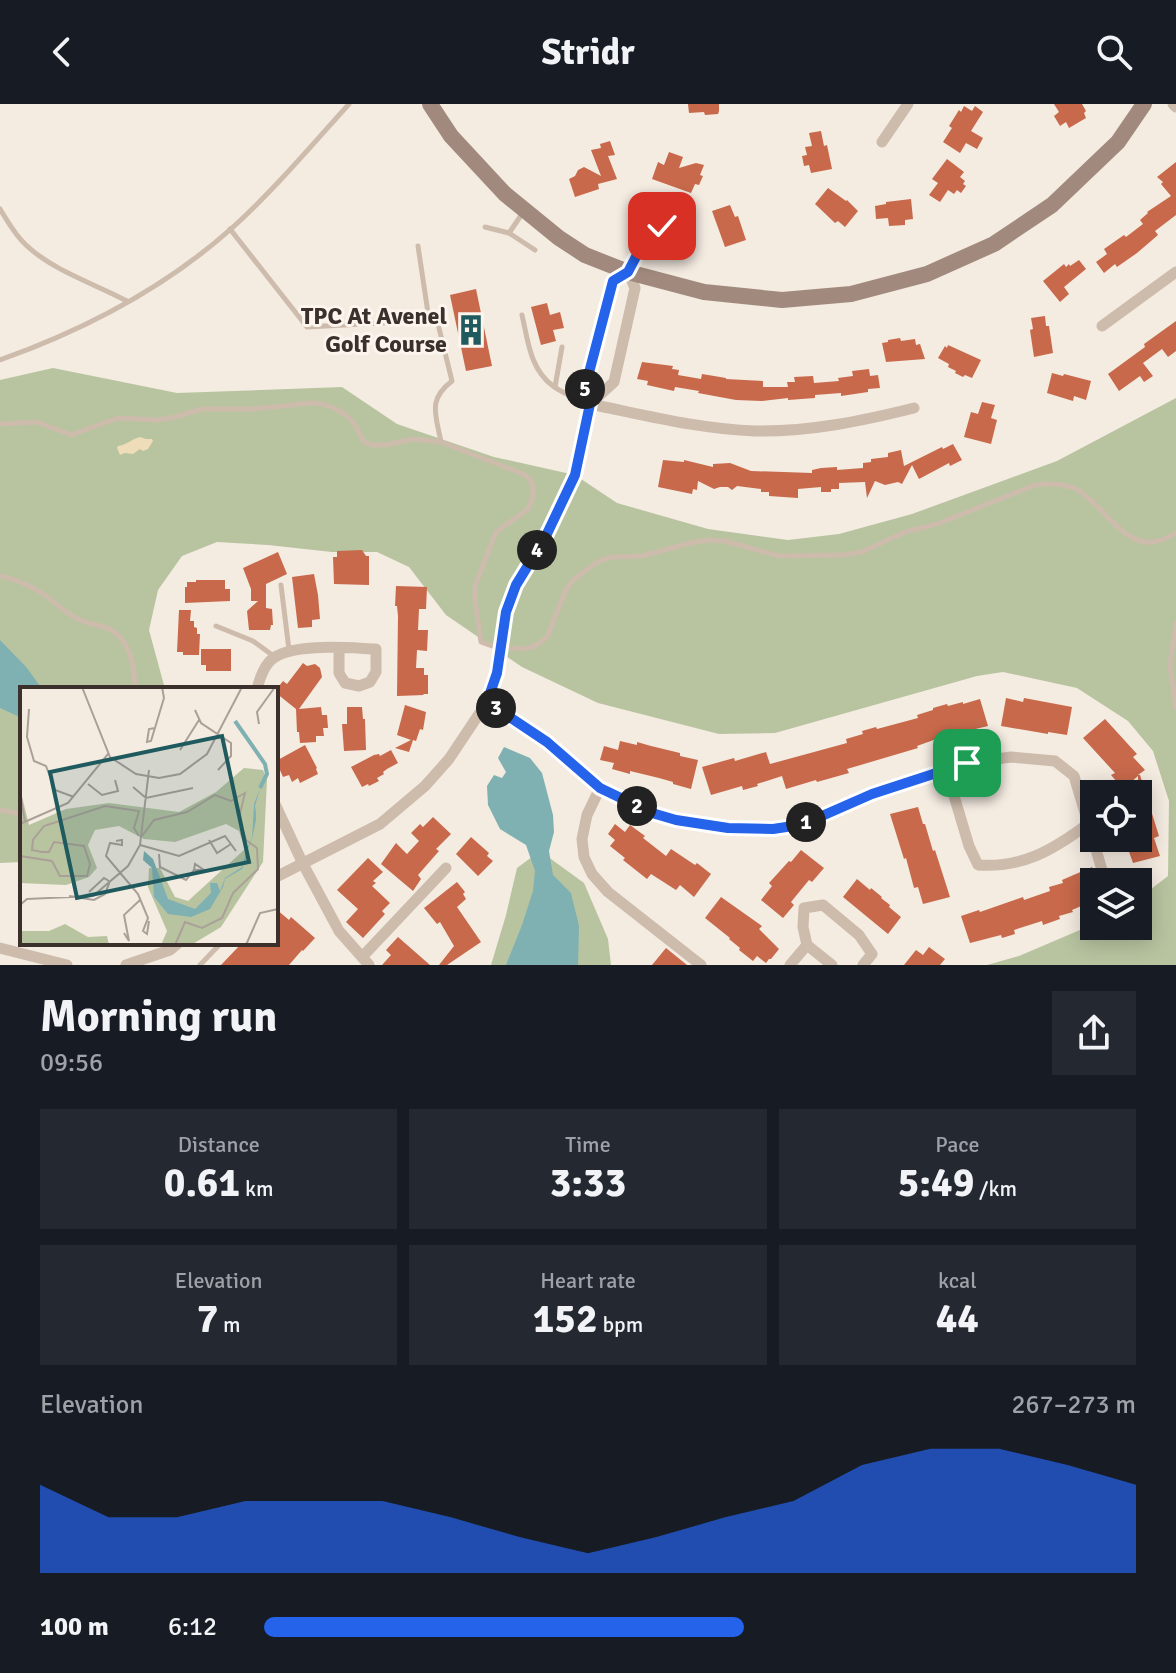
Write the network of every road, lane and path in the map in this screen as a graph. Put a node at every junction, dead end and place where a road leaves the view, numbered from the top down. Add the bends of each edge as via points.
1 (349, 104) edge
2 (430, 104) edge
3 (908, 104) edge
4 (1144, 104) edge
5 (882, 142) dead end
6 (0, 209) edge
7 (524, 210) junction
8 (485, 227) dead end
9 (651, 228) junction
10 (230, 229) junction
11 (509, 233) junction
12 (418, 246) dead end
13 (535, 250) dead end
14 (628, 272) junction
15 (1176, 272) edge
16 (128, 302) junction
17 (428, 313) junction
18 (522, 315) dead end
19 (1102, 326) dead end
20 (562, 347) dead end
21 (0, 360) edge
22 (554, 387) junction
23 (590, 404) junction
24 (914, 408) dead end
25 (0, 424) edge
26 (441, 442) junction
27 (1176, 533) edge
28 (0, 576) edge
29 (281, 585) dead end
30 (1176, 623) edge
31 (216, 626) dead end
32 (492, 646) dead end
33 (339, 648) dead end
34 (511, 648) dead end
35 (289, 651) junction
36 (275, 657) junction
37 (135, 687) edge
38 (258, 687) edge
39 (487, 702) junction
40 (1176, 708) edge
41 (946, 769) junction
42 (600, 788) junction
43 (1080, 797) edge
44 (0, 810) edge
45 (278, 810) edge
46 (20, 814) edge
47 (1080, 830) edge
48 (303, 864) junction
49 (446, 868) dead end
50 (278, 876) edge
51 (176, 945) edge
52 (219, 945) edge
53 (807, 945) junction
54 (0, 948) edge
55 (366, 961) edge
56 (67, 965) edge
57 (126, 965) edge
58 (200, 965) edge
59 (701, 965) edge
60 (790, 965) edge
61 (832, 965) edge
62 (863, 965) edge

1 - 10 lane
2 - 7 street via 451,136
3 - 5 street
4 - 14 street via 1118,142 1052,205 994,244 927,274 851,294 782,300 704,292
6 - 16 lane via 27,246
7 - 11 lane
7 - 14 street via 585,255
8 - 11 lane
9 - 9 lane via 666,220 657,205 649,206 643,216
9 - 14 lane
10 - 16 lane via 173,275
10 - 17 lane via 307,327 419,321
11 - 13 lane
12 - 17 lane
14 - 23 street via 613,281 585,388
14 - 23 street via 635,288 614,382
15 - 19 street
16 - 21 lane
17 - 26 lane via 438,324 452,381 442,388 434,407
18 - 22 lane via 531,356
20 - 22 lane
22 - 23 lane
23 - 24 street via 686,424 756,431 822,427
23 - 39 street via 575,475 506,612
25 - 26 lane via 37,422 71,435 118,418 156,420 202,409 310,403 346,415 364,442 372,445 414,439
26 - 32 lane via 523,474 533,487 528,509 496,532 475,586 481,642
27 - 34 lane via 1143,542 1120,529 1078,490 1049,483 844,555 779,556 725,541 694,542 599,561 573,580 547,637 535,646
28 - 37 lane via 44,594 76,619 119,635 135,671
29 - 35 lane
30 - 40 lane via 1170,665
31 - 36 lane
33 - 35 street
35 - 36 street
36 - 38 street
39 - 42 street via 547,742
39 - 48 street via 425,786 380,824
41 - 42 street via 815,819 773,829 676,820
41 - 43 street via 1011,757 1055,761 1074,776
41 - 47 street via 978,865 1024,861
42 - 59 street via 582,839 592,874
44 - 46 lane
45 - 48 street
48 - 50 street
48 - 55 street via 339,931
49 - 55 street
51 - 57 street
52 - 58 lane
53 - 60 street
53 - 61 street
53 - 62 street via 804,908 823,905 859,935 872,954
54 - 56 street

